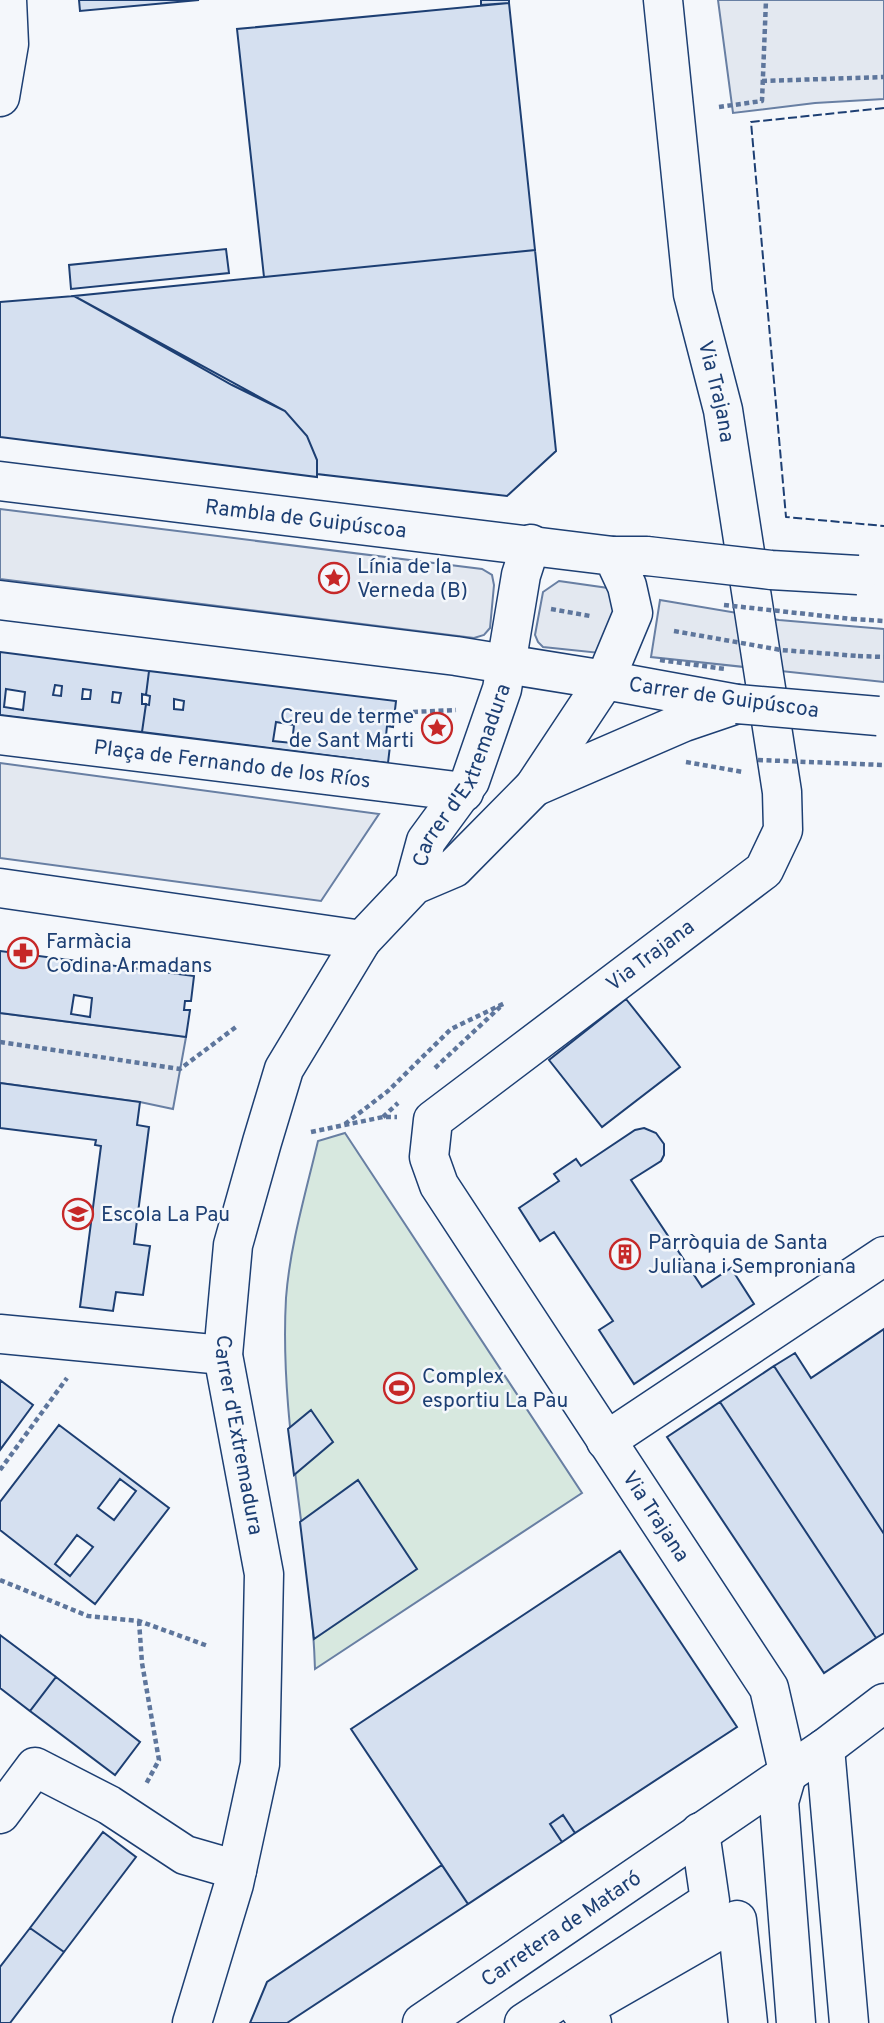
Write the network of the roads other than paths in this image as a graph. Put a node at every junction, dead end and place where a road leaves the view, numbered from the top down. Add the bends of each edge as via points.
1 (8, 0) edge
2 (663, 0) edge
3 (0, 97) edge
4 (0, 481) edge
5 (531, 544) junction
6 (630, 556) junction
7 (871, 576) edge
8 (0, 600) edge
9 (506, 664) junction
10 (605, 680) junction
11 (708, 708) junction
12 (881, 716) edge
13 (0, 735) edge
14 (534, 787) junction
15 (464, 792) junction
16 (414, 886) junction
17 (0, 888) edge
18 (362, 940) junction
19 (884, 1255) edge
20 (0, 1334) edge
21 (223, 1355) junction
22 (606, 1441) junction
23 (884, 1703) edge
24 (825, 1748) junction
25 (788, 1771) junction
26 (831, 1811) junction
27 (0, 1814) edge
28 (700, 1832) junction
29 (781, 1843) junction
30 (237, 1870) junction
31 (192, 2023) edge
32 (422, 2023) edge
33 (524, 2023) edge
34 (592, 2023) edge
35 (748, 2023) edge
36 (796, 2023) edge
37 (849, 2023) edge

1 - 3 street via 9,44
2 - 22 street, Via Trajana via 693,294 712,356 740,508 782,792 783,830 764,870 433,1120 429,1157 439,1185
4 - 5 street, Rambla de Guipúscoa
5 - 6 street, Rambla de Guipúscoa
5 - 9 street, Carrer d'Extremadura
6 - 7 street, bridge
6 - 10 street, Carrer d'Extremadura via 631,624
8 - 9 street
9 - 10 street
9 - 15 street, Carrer d'Extremadura via 502,689
10 - 11 street, Carrer de Guipúscoa
10 - 14 street, Carrer d'Extremadura
11 - 12 street, Carrer de Guipúscoa, bridge
11 - 14 street, Carrer d'Extremadura
13 - 15 street, Plaça de Fernando de los Ríos
14 - 16 street, Carrer d'Extremadura via 454,868
15 - 16 street, Carrer d'Extremadura via 426,841
16 - 18 street, Carrer d'Extremadura
17 - 18 street
18 - 21 street, Carrer d'Extremadura via 284,1069 233,1245
19 - 22 street
20 - 21 street
21 - 30 street, Carrer d'Extremadura via 264,1574 260,1764
22 - 25 street, Via Trajana via 769,1688
23 - 24 street, Carretera de Mataró
24 - 25 street, Carretera de Mataró
24 - 26 street
25 - 28 street, Carretera de Mataró
25 - 29 street via 779,1802
26 - 29 street
26 - 37 street
27 - 30 street via 35,1767 109,1805 185,1855
28 - 32 street, Carretera de Mataró
28 - 33 street via 710,1901
29 - 36 street
30 - 31 street, Carrer d'Extremadura
34 - 35 street via 580,2010 737,1920

